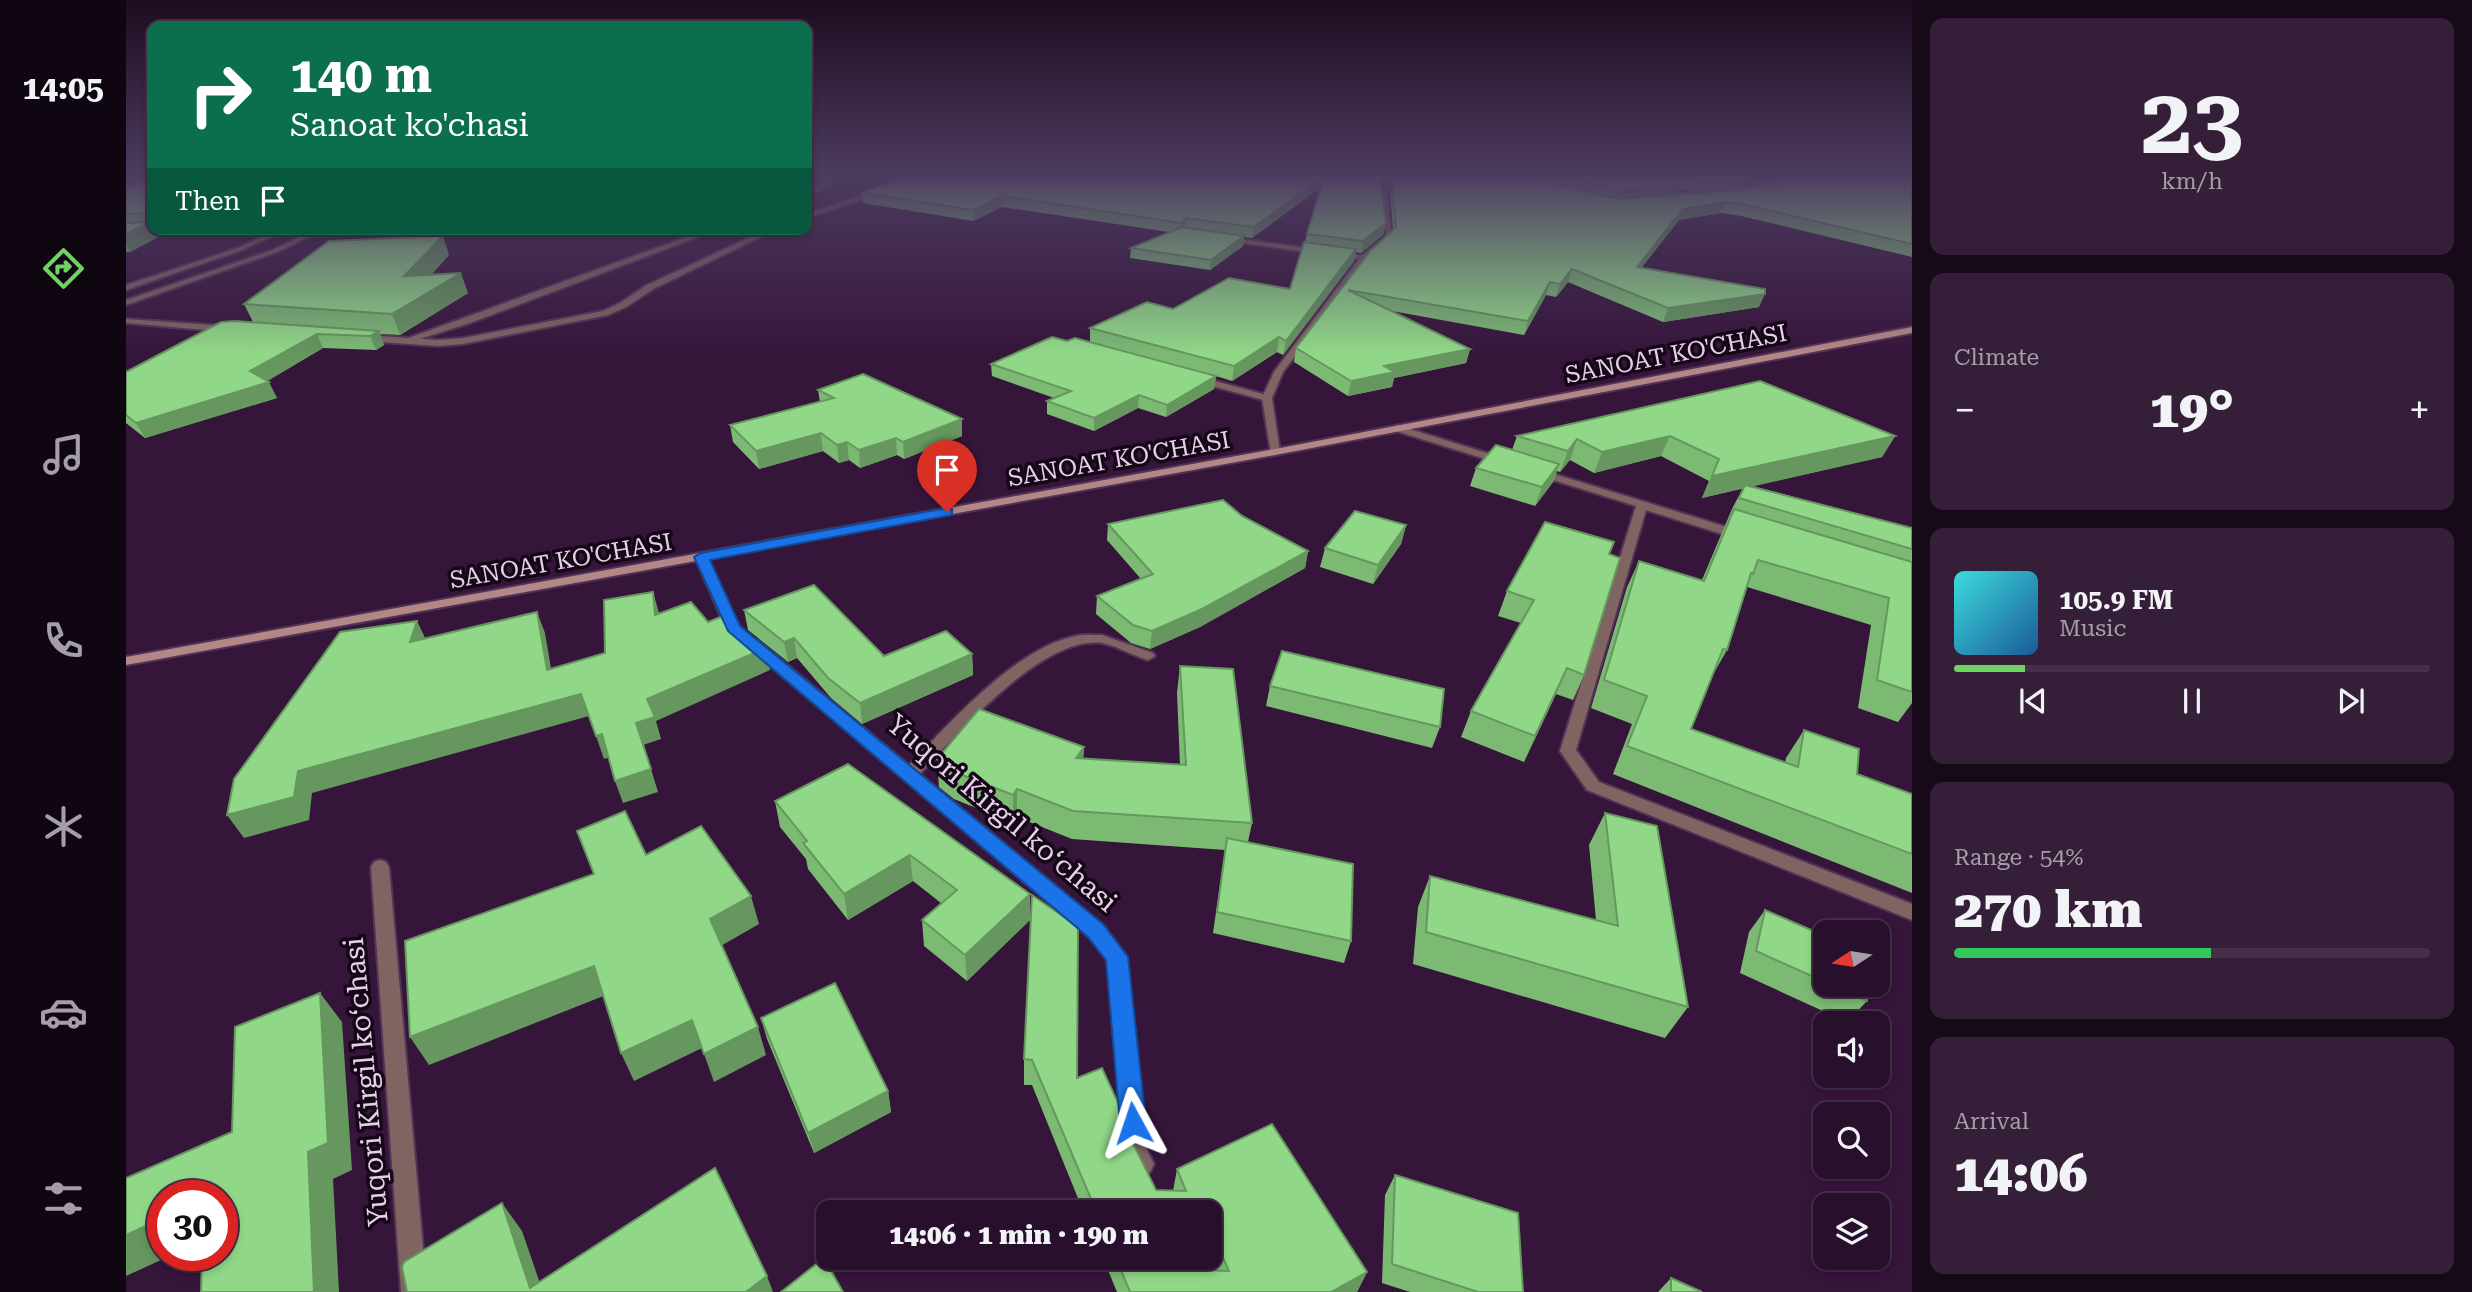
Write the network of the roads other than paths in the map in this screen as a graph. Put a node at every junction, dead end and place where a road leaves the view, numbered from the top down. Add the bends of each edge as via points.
1 (1389, 234) edge
2 (271, 235) edge
3 (310, 235) edge
4 (700, 235) edge
5 (761, 235) edge
6 (1212, 238) edge
7 (1364, 258) junction
8 (160, 278) junction
9 (192, 282) junction
10 (126, 288) edge
11 (126, 303) edge
12 (126, 321) edge
13 (238, 330) edge
14 (1912, 330) edge
15 (349, 337) edge
16 (404, 341) junction
17 (1189, 376) edge
18 (1266, 398) junction
19 (1397, 428) junction
20 (1275, 452) junction
21 (1513, 464) edge
22 (1525, 468) edge
23 (1642, 505) junction
24 (1748, 538) edge
25 (701, 557) junction
26 (1148, 656) dead end
27 (126, 660) edge
28 (909, 775) junction
29 (380, 867) dead end
30 (1912, 912) edge
31 (1148, 1176) edge
32 (414, 1292) edge

1 - 7 street
2 - 8 street
3 - 9 street
4 - 16 street
5 - 16 street via 650,286 605,313 463,341
6 - 7 street
7 - 18 street via 1279,372
8 - 9 street
8 - 10 street
9 - 11 street
12 - 13 street
14 - 19 main road, SANOAT KO'CHASI
15 - 16 street
17 - 18 street
18 - 20 street
19 - 20 main road, SANOAT KO'CHASI
19 - 21 street
20 - 25 main road, SANOAT KO'CHASI
22 - 23 street
23 - 24 street
23 - 30 street via 1568,751 1593,786
25 - 27 main road, SANOAT KO'CHASI
25 - 28 street, Yuqori Kirgil koʻchasi via 733,628
26 - 28 street via 1101,639 1061,644 1012,674
28 - 31 street, Yuqori Kirgil koʻchasi via 1096,931 1117,957 1136,1151
29 - 32 street, Yuqori Kirgil koʻchasi

